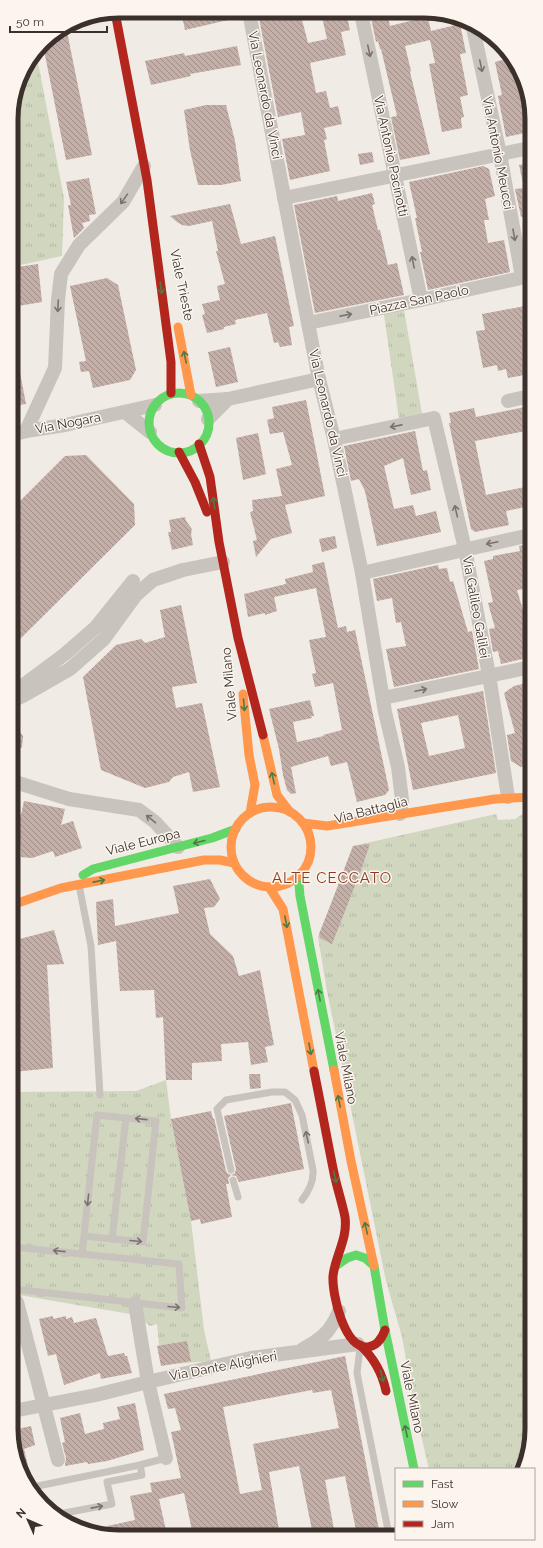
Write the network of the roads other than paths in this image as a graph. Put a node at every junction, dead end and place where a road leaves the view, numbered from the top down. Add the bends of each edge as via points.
1 (116, 18) edge
2 (250, 18) edge
3 (362, 18) edge
4 (474, 32) edge
5 (525, 149) edge
6 (500, 154) junction
7 (144, 166) junction
8 (396, 176) junction
9 (146, 180) junction
10 (284, 198) junction
11 (525, 272) edge
12 (525, 277) edge
13 (171, 293) dead end
14 (420, 300) junction
15 (176, 316) dead end
16 (308, 323) junction
17 (319, 379) junction
18 (171, 394) junction
19 (525, 397) edge
20 (195, 398) junction
21 (228, 399) junction
22 (508, 401) dead end
23 (155, 405) junction
24 (125, 412) junction
25 (208, 419) junction
26 (26, 431) junction
27 (150, 432) junction
28 (18, 433) edge
29 (334, 439) junction
30 (199, 444) junction
31 (179, 452) junction
32 (525, 536) edge
33 (219, 542) junction
34 (465, 549) junction
35 (223, 562) junction
36 (362, 573) junction
37 (133, 581) dead end
38 (238, 638) junction
39 (525, 668) edge
40 (489, 675) junction
41 (18, 689) edge
42 (18, 698) edge
43 (383, 698) junction
44 (18, 783) edge
45 (525, 797) edge
46 (508, 798) junction
47 (421, 811) junction
48 (290, 812) junction
49 (250, 813) junction
50 (400, 814) junction
51 (303, 823) junction
52 (236, 829) junction
53 (178, 847) junction
54 (311, 852) junction
55 (234, 863) junction
56 (301, 873) junction
57 (79, 885) junction
58 (269, 887) junction
59 (61, 888) junction
60 (18, 903) edge
61 (100, 1095) dead end
62 (126, 1118) junction
63 (231, 1170) dead end
64 (233, 1180) dead end
65 (238, 1197) dead end
66 (302, 1200) dead end
67 (84, 1236) junction
68 (112, 1239) junction
69 (18, 1247) edge
70 (82, 1254) junction
71 (337, 1265) junction
72 (374, 1266) junction
73 (18, 1290) edge
74 (135, 1303) junction
75 (18, 1306) edge
76 (339, 1311) junction
77 (386, 1330) junction
78 (359, 1345) junction
79 (298, 1352) junction
80 (148, 1382) junction
81 (387, 1399) dead end
82 (45, 1405) junction
83 (18, 1410) edge
84 (166, 1458) joint
85 (58, 1460) dead end
86 (140, 1464) junction
87 (414, 1468) edge
88 (36, 1485) edge
89 (63, 1513) edge
90 (388, 1530) edge

1 - 7 main road, Viale Trieste
2 - 10 street, Via Leonardo da Vinci
3 -> 8 street, Via Antonio Pacinotti
4 -> 6 street, Via Antonio Meucci
5 - 6 street
6 - 8 street
6 -> 11 street, Via Antonio Meucci
7 - 9 main road, Viale Trieste
7 -> 26 street via 123,202 79,246 61,274 55,368
8 - 10 street
14 -> 8 street, Via Antonio Pacinotti
9 - 13 main road, Viale Trieste
9 -> 18 main road, Viale Trieste via 171,362
10 - 16 street, Via Leonardo da Vinci
12 - 14 street, Piazza San Paolo
16 -> 14 street, Piazza San Paolo
20 -> 15 main road, Viale Trieste
16 - 17 street, Via Leonardo da Vinci
17 - 21 street
17 - 29 street, Via Leonardo da Vinci
18 - 20 main road via 182,393
18 - 23 main road
19 - 22 street
20 - 21 street
20 - 25 main road, Viale Trieste via 206,409
21 - 25 street
23 - 24 street, Via Nogara
23 - 27 main road via 150,413
24 - 26 street, Via Nogara
24 - 27 street
25 - 30 main road via 205,437
26 - 28 street, Via Nogara
27 - 31 main road via 161,447
34 -> 29 street, Via Galileo Galilei via 434,418
29 - 36 street, Via Leonardo da Vinci
30 - 31 main road
33 -> 30 main road via 210,477
31 - 33 main road via 195,482
32 -> 34 street
33 - 35 main road
34 - 36 street
34 - 40 street, Via Galileo Galilei
35 - 38 main road
35 - 42 street via 183,570 153,580 136,595 104,639 70,669
36 - 43 street, Via Leonardo da Vinci
37 - 41 street via 96,627
48 -> 38 main road, Viale Milano via 277,795
38 -> 49 main road, Viale Milano via 249,755 255,785
39 - 40 street
43 -> 40 street
40 - 46 street, Via Galileo Galilei
43 - 50 street, Via Leonardo da Vinci via 398,767 402,800
53 -> 44 street via 155,822 139,810 69,799
45 - 46 main road, Via Battaglia
46 - 47 main road, Via Battaglia
47 - 50 main road, Via Battaglia
47 - 54 main road, Via Battaglia via 333,832
48 - 49 main road, Viale Milano via 270,808
48 - 51 main road, Viale Milano
49 - 52 main road
50 - 51 main road, Via Battaglia via 327,826
51 - 54 main road, Viale Milano via 310,836
52 -> 53 main road, Viale Europa
52 - 55 main road via 231,846
53 - 59 main road, Viale Europa via 93,869
54 - 56 main road, Viale Milano via 308,863
57 -> 55 main road, Viale Europa via 204,860
55 - 58 main road, Viale Milano via 248,880
56 - 58 main road, Viale Milano via 290,882
72 -> 56 main road, Viale Milano via 351,1162 301,903
57 - 59 main road, Viale Europa
57 - 61 lane via 91,946
58 -> 71 main road, Viale Milano via 283,909 344,1217 344,1240
59 - 60 main road, Viale Europa
62 -> 67 lane via 97,1114
62 - 68 lane
68 -> 62 lane via 143,1242 156,1121
66 -> 63 lane via 309,1190 313,1177 302,1115 295,1100 285,1092 226,1100 217,1108
64 - 65 lane
67 - 68 lane
67 - 70 lane
70 -> 69 lane
74 -> 70 lane via 182,1308 179,1264
71 - 72 main road via 346,1257 354,1255 367,1259
71 - 76 main road, Viale Milano via 333,1278
72 - 77 main road, Viale Milano
73 - 74 lane
74 - 80 street
75 - 82 street
76 - 78 main road, Viale Milano via 348,1333
76 - 79 street, Via Dante Alighieri via 329,1331 318,1341
77 - 78 main road via 379,1342 373,1345
87 -> 77 main road, Viale Milano
78 - 79 street, Via Dante Alighieri
78 -> 81 main road, Viale Milano via 373,1357 379,1367
78 - 90 lane via 357,1373
79 - 80 street, Via Dante Alighieri via 251,1358
80 - 82 street, Via Dante Alighieri
80 - 84 street
82 - 83 street, Via Dante Alighieri
82 - 85 street
84 - 86 lane
86 - 88 lane
89 -> 86 lane via 112,1504 107,1482 142,1475

